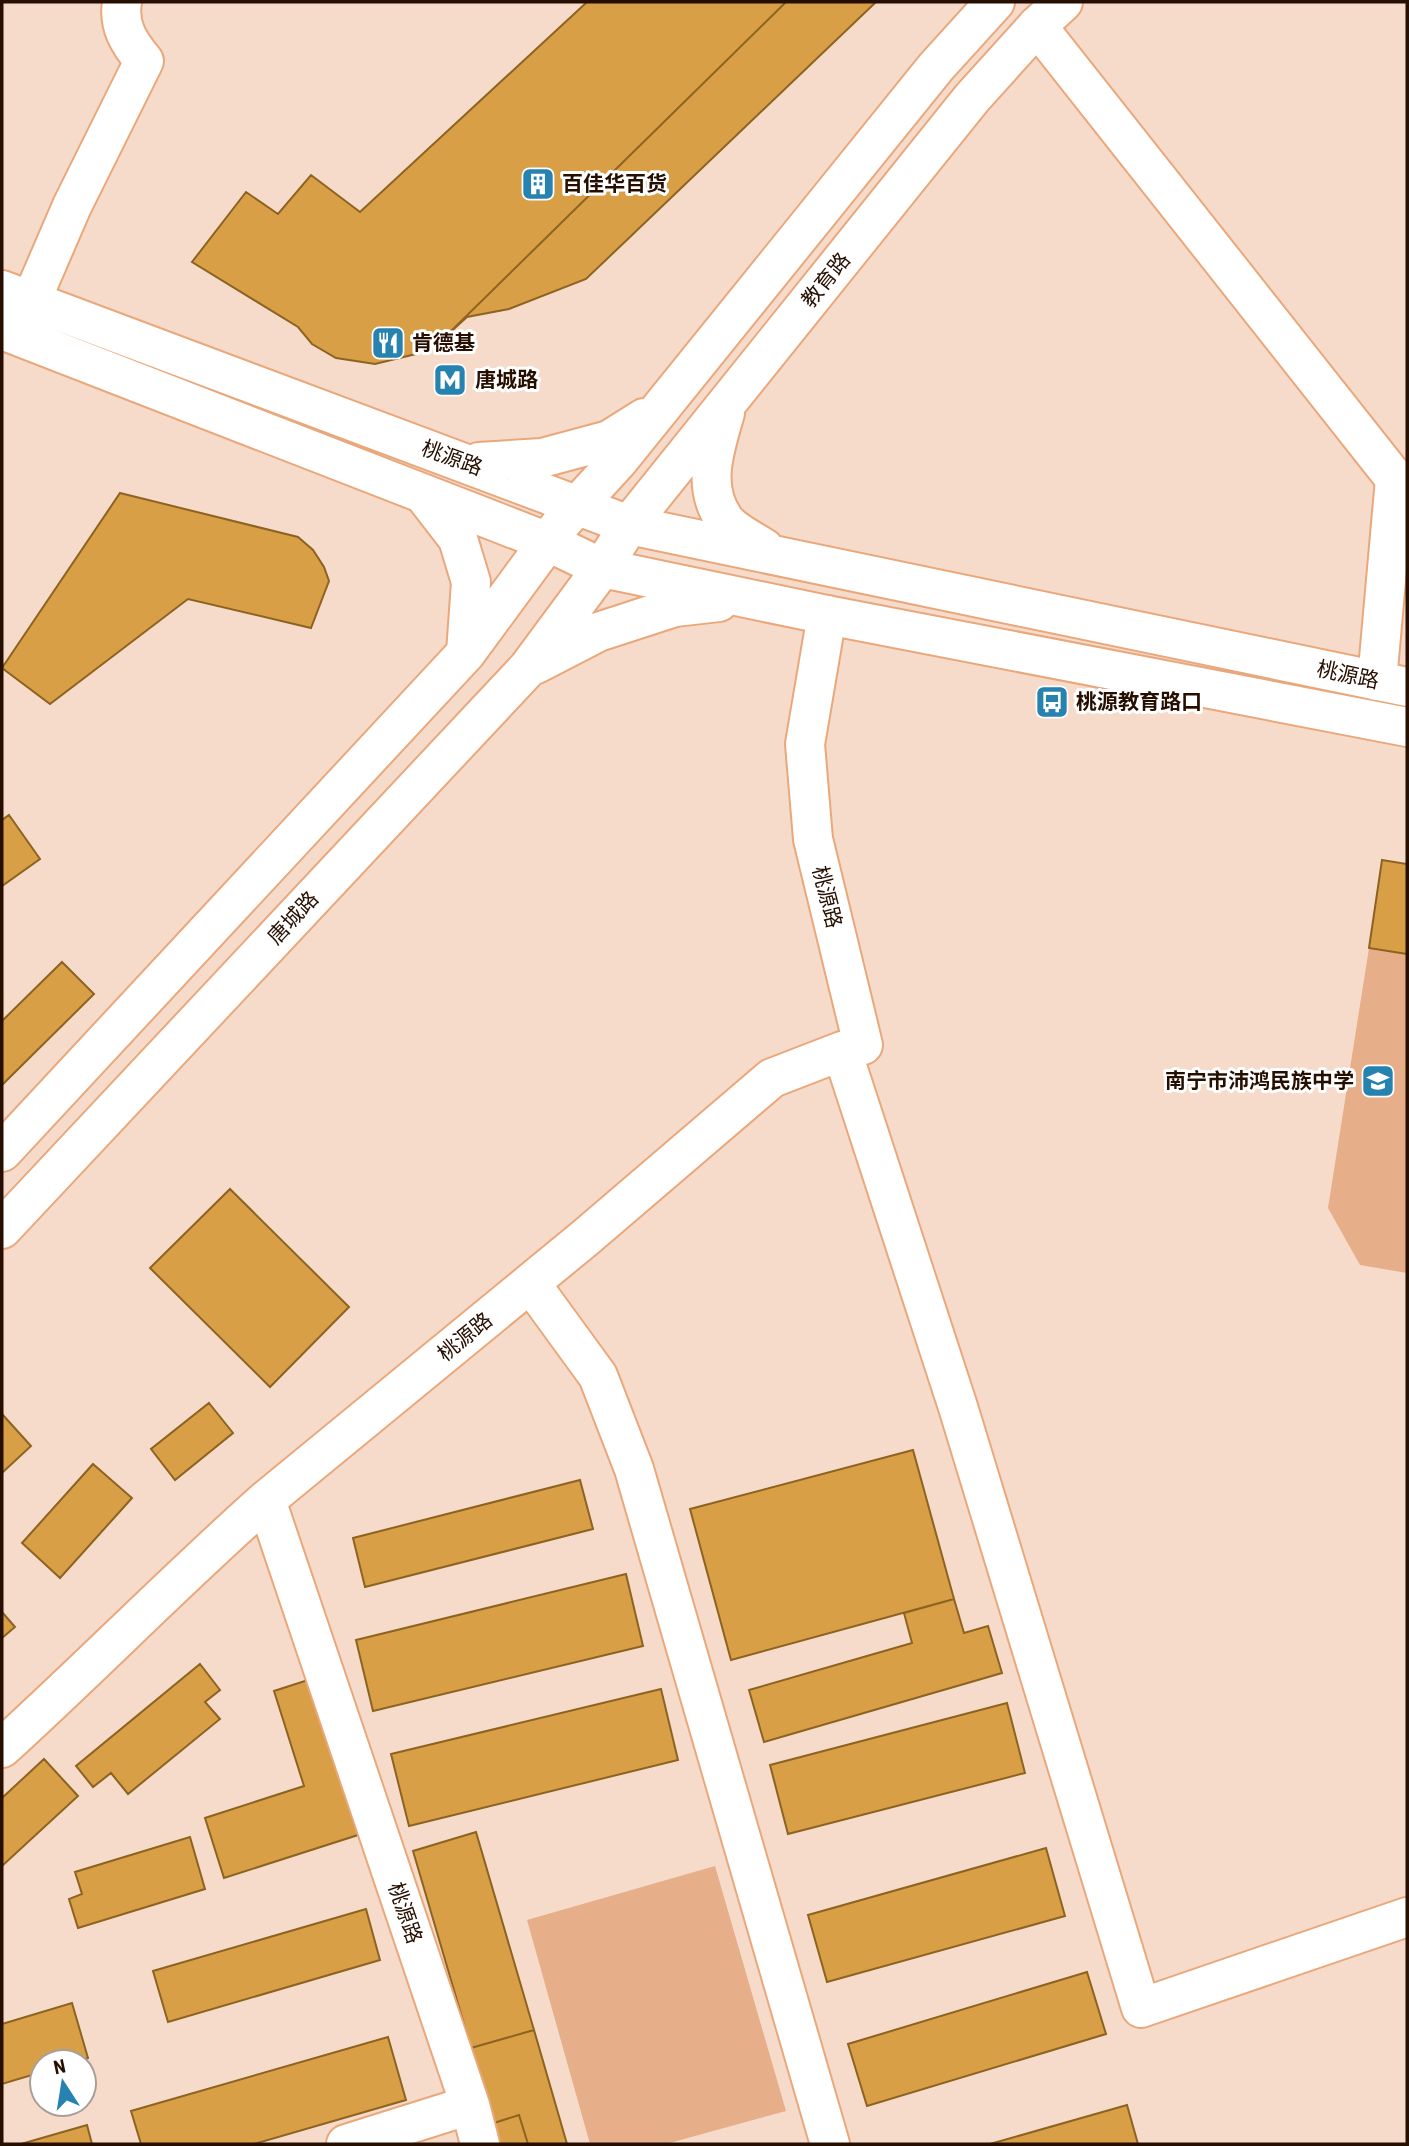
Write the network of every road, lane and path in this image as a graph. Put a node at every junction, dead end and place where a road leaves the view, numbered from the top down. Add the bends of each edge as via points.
1 (122, 2) edge
2 (995, 2) edge
3 (1050, 14) edge
4 (16, 295) edge
5 (2, 330) edge
6 (729, 401) junction
7 (660, 407) junction
8 (465, 463) junction
9 (422, 493) junction
10 (563, 523) junction
11 (629, 525) junction
12 (771, 554) junction
13 (602, 568) junction
14 (754, 599) junction
15 (827, 615) junction
16 (466, 653) junction
17 (528, 668) junction
18 (1392, 684) edge
19 (1407, 727) edge
20 (842, 1051) junction
21 (2, 1152) edge
22 (2, 1228) edge
23 (531, 1284) junction
24 (266, 1500) junction
25 (2, 1748) edge
26 (1407, 1917) edge
27 (470, 2105) junction
28 (346, 2144) edge
29 (480, 2144) edge
30 (830, 2144) edge

1 - 4 main road via 120,17 130,43 144,61 72,206
2 - 7 main road
3 - 6 main road, 教育路 via 972,98
3 - 18 main road via 1395,479
4 - 8 main road, 桃源路
5 - 9 main road, 桃源路
6 - 11 main road, 教育路
6 - 12 main road via 713,453 711,491 725,521
7 - 8 main road via 609,440 542,458
7 - 10 main road
8 - 10 main road, 桃源路
9 - 10 main road, 桃源路
9 - 16 main road via 458,539 471,582
10 - 11 main road, 桃源路
10 - 13 main road, 桃源路
10 - 16 main road
11 - 12 main road, 桃源路
11 - 13 main road, 教育路
12 - 18 main road, 桃源路
13 - 14 main road, 桃源路
13 - 17 main road, 唐城路
14 - 15 main road, 桃源路
14 - 17 main road via 676,607 598,632
15 - 19 main road, 桃源路
15 - 20 main road, 桃源路 via 805,744 813,839 863,1045
16 - 21 main road
17 - 22 main road, 唐城路
20 - 23 main road, 桃源路 via 772,1078
20 - 26 main road via 958,1407 1141,2008
23 - 24 main road, 桃源路
23 - 30 main road via 598,1377 634,1469
24 - 25 main road
24 - 27 main road, 桃源路
27 - 28 main road
27 - 29 main road, 桃源路

